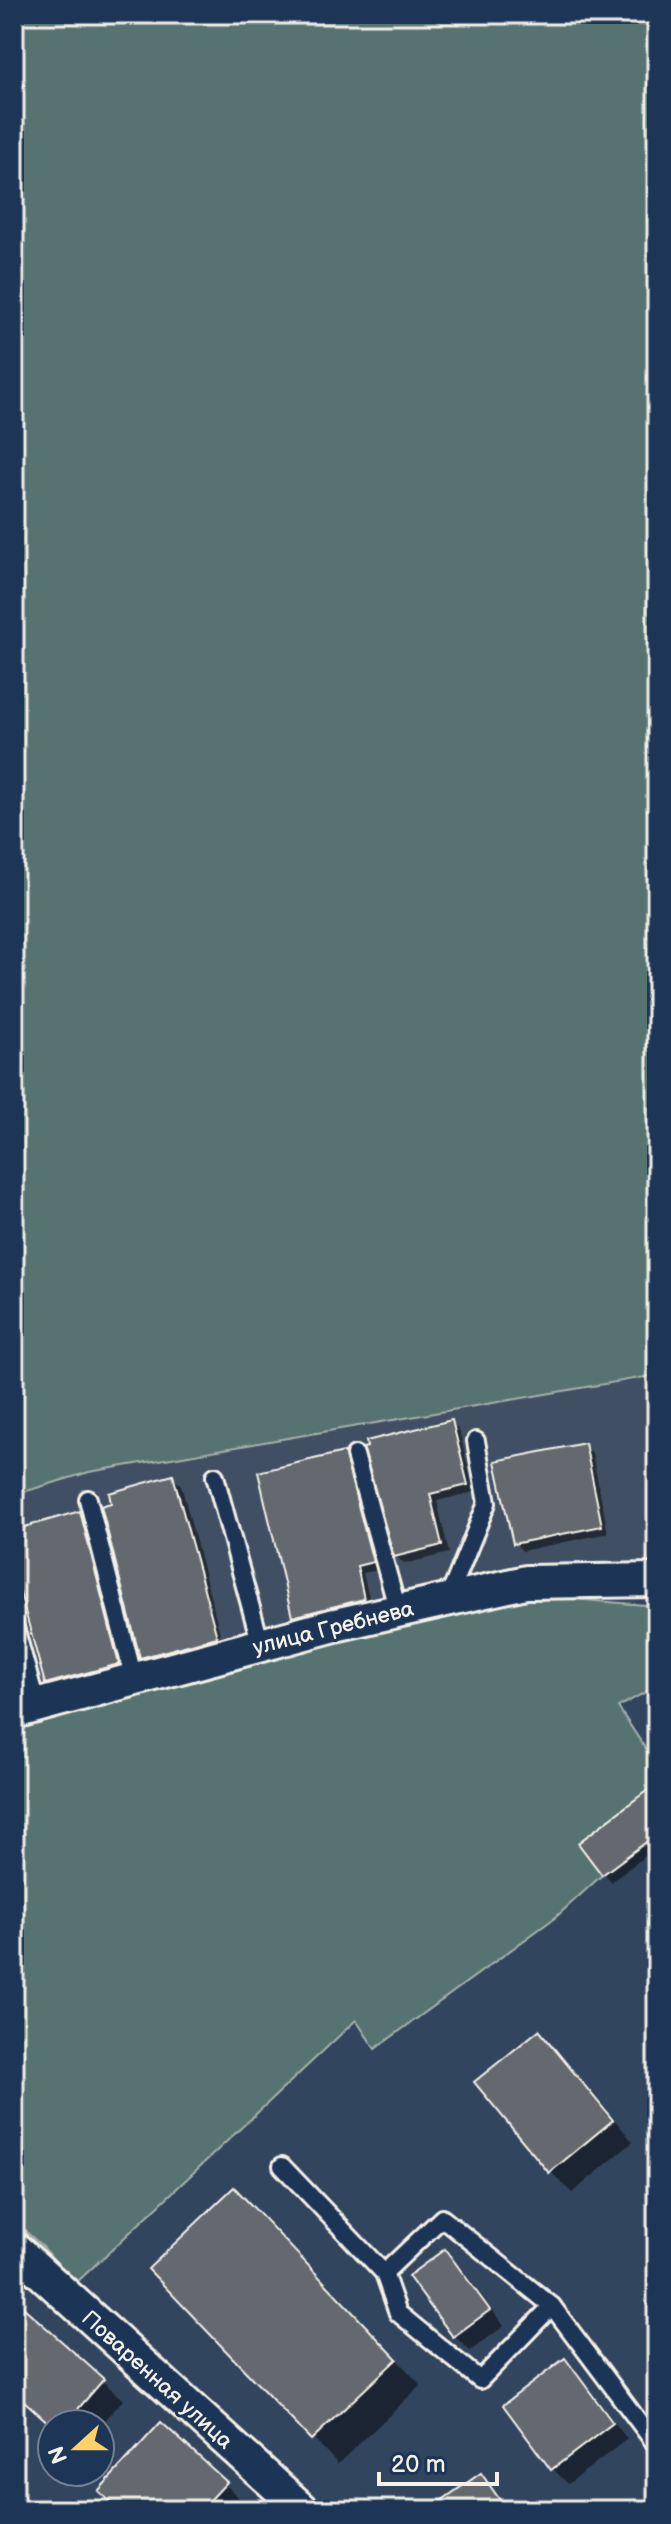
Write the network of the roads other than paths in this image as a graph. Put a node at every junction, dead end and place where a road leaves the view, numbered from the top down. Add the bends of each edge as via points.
1 (476, 1441) dead end
2 (355, 1455) dead end
3 (215, 1476) dead end
4 (88, 1499) dead end
5 (657, 1580) edge
6 (448, 1599) junction
7 (398, 1611) junction
8 (14, 1624) edge
9 (261, 1645) junction
10 (134, 1679) junction
11 (26, 1709) edge
12 (282, 2166) dead end
13 (14, 2248) edge
14 (384, 2273) junction
15 (552, 2306) junction
16 (657, 2446) edge
17 (303, 2510) edge

1 - 6 lane via 487,1503
2 - 7 lane
3 - 9 lane
4 - 10 lane
5 - 6 street, улица Гребнева via 526,1582
6 - 7 street, улица Гребнева
7 - 9 street, улица Гребнева
8 - 11 lane
9 - 10 street, улица Гребнева
10 - 11 street, улица Гребнева
12 - 14 lane
13 - 17 street, Поваренная улица
14 - 15 lane via 442,2218
14 - 15 lane via 398,2313 480,2380
15 - 16 lane

